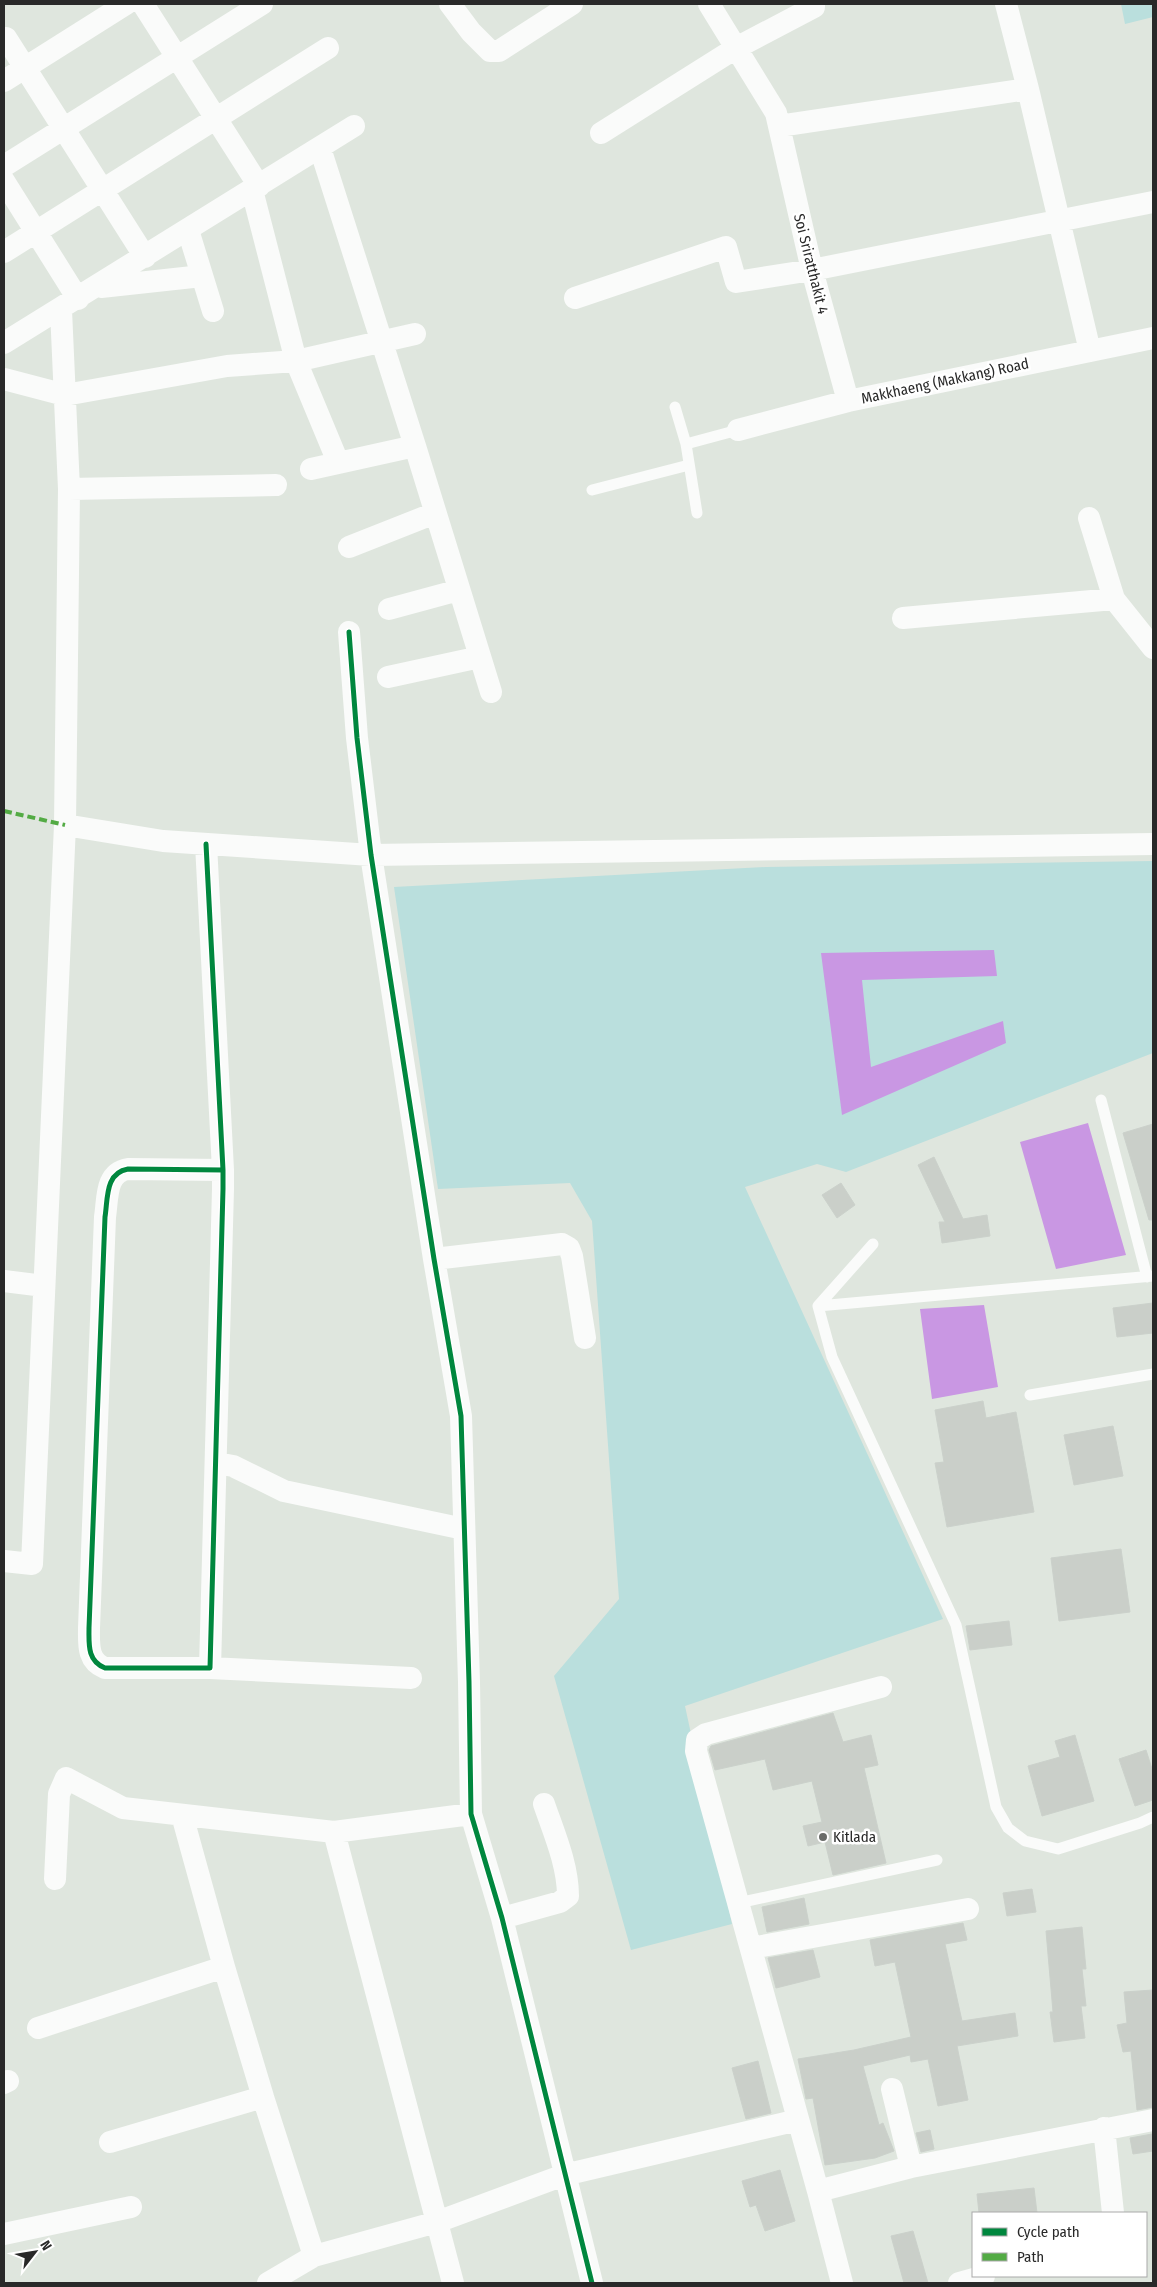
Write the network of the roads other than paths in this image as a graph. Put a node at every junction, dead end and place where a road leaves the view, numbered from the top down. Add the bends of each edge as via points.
1 (126, 4) edge
2 (143, 4) edge
3 (262, 4) edge
4 (450, 4) edge
5 (572, 4) edge
6 (709, 4) edge
7 (814, 4) edge
8 (1006, 4) edge
9 (6, 38) dead end
10 (328, 48) dead end
11 (736, 48) junction
12 (177, 57) junction
13 (25, 68) junction
14 (4, 81) edge
15 (1028, 89) junction
16 (216, 118) junction
17 (354, 126) dead end
18 (779, 126) junction
19 (63, 128) junction
20 (601, 133) dead end
21 (320, 148) junction
22 (4, 166) edge
23 (4, 181) edge
24 (256, 188) junction
25 (103, 190) junction
26 (1153, 202) edge
27 (1058, 219) junction
28 (188, 230) junction
29 (36, 232) junction
30 (4, 252) edge
31 (145, 257) junction
32 (812, 270) junction
33 (202, 276) junction
34 (575, 298) dead end
35 (78, 299) junction
36 (213, 311) dead end
37 (415, 334) dead end
38 (6, 337) edge
39 (1153, 338) edge
40 (382, 342) junction
41 (1090, 351) junction
42 (296, 361) junction
43 (4, 378) edge
44 (65, 394) junction
45 (848, 401) junction
46 (675, 407) dead end
47 (738, 430) joint
48 (686, 444) junction
49 (415, 446) junction
50 (338, 462) junction
51 (689, 465) junction
52 (311, 469) dead end
53 (276, 485) dead end
54 (68, 489) junction
55 (592, 490) dead end
56 (436, 513) junction
57 (697, 513) dead end
58 (1089, 518) dead end
59 (349, 547) dead end
60 (459, 590) junction
61 (1114, 599) junction
62 (389, 609) dead end
63 (903, 618) dead end
64 (349, 632) dead end
65 (1153, 648) edge
66 (480, 657) junction
67 (388, 677) dead end
68 (491, 692) dead end
69 (65, 825) junction
70 (206, 844) junction
71 (1153, 844) edge
72 (370, 855) junction
73 (1101, 1100) dead end
74 (223, 1170) junction
75 (873, 1244) dead end
76 (434, 1259) junction
77 (1150, 1276) edge
78 (4, 1281) edge
79 (44, 1286) junction
80 (818, 1306) junction
81 (584, 1338) dead end
82 (1153, 1374) edge
83 (1030, 1395) dead end
84 (217, 1463) junction
85 (464, 1529) junction
86 (4, 1561) edge
87 (210, 1668) junction
88 (411, 1678) dead end
89 (881, 1687) dead end
90 (544, 1804) dead end
91 (471, 1814) junction
92 (182, 1815) junction
93 (1153, 1817) edge
94 (334, 1832) junction
95 (936, 1860) dead end
96 (55, 1879) dead end
97 (738, 1903) junction
98 (968, 1909) dead end
99 (502, 1918) junction
100 (752, 1948) junction
101 (224, 1967) junction
102 (38, 2028) dead end
103 (892, 2088) dead end
104 (262, 2096) junction
105 (798, 2120) junction
106 (1153, 2120) edge
107 (1104, 2128) junction
108 (110, 2142) dead end
109 (912, 2167) junction
110 (564, 2175) junction
111 (818, 2191) junction
112 (131, 2207) dead end
113 (1113, 2212) edge
114 (437, 2222) junction
115 (4, 2234) edge
116 (314, 2256) junction
117 (980, 2277) edge
118 (268, 2283) edge
119 (453, 2283) edge
120 (592, 2283) edge
121 (842, 2283) edge
122 (959, 2283) edge

1 - 13 street
2 - 12 street
3 - 12 street
4 - 5 street via 490,51 499,51
6 - 11 street, Soi Sriratthakit 4
7 - 11 street via 814,7
8 - 15 street
9 - 13 street
10 - 16 street
11 - 18 street, Soi Sriratthakit 4 via 776,113
11 - 20 street
12 - 16 street
12 - 19 street
13 - 14 street
13 - 19 street
15 - 18 street
15 - 27 street
16 - 24 street
16 - 25 street
17 - 21 street
18 - 32 street, Soi Sriratthakit 4
19 - 22 street
19 - 25 street
21 - 24 street
21 - 40 street
23 - 29 street
24 - 28 street
24 - 42 street
25 - 29 street
25 - 31 street
26 - 27 street
27 - 32 street
27 - 41 street
28 - 31 street
28 - 33 street
29 - 30 street
29 - 35 street
31 - 35 street
32 - 34 street via 736,282 726,247
32 - 45 street, Soi Sriratthakit 4
33 - 35 street
33 - 36 street
35 - 38 street
35 - 44 street
37 - 40 street
39 - 41 street, Makkhaeng (Makkang) Road
40 - 42 street
40 - 49 street
41 - 45 street, Makkhaeng (Makkang) Road
42 - 44 street via 227,366
42 - 50 street
43 - 44 street
44 - 54 street
45 - 47 street, Makkhaeng (Makkang) Road
46 - 48 lane
47 - 48 lane
48 - 51 lane
49 - 50 street
49 - 56 street
50 - 52 street
51 - 55 lane
51 - 57 lane
53 - 54 street
54 - 69 street
56 - 59 street
56 - 60 street
58 - 61 street
60 - 62 street
60 - 66 street
61 - 63 street
61 - 65 street
64 - 72 street
66 - 67 street
66 - 68 street
69 - 70 street via 163,842
69 - 79 street
70 - 72 street
70 - 74 street
71 - 72 street
72 - 76 street
73 - 77 lane
74 - 84 street
74 - 87 street via 128,1169 115,1174 110,1180 105,1217 90,1628 94,1662 104,1668
75 - 80 lane
76 - 81 street via 562,1244 569,1248 572,1256
76 - 85 street via 461,1416
77 - 80 lane
78 - 79 street
79 - 86 street via 32,1564
80 - 93 lane via 832,1357 956,1625 996,1807 1008,1828 1025,1841 1058,1849
82 - 83 lane
84 - 85 street via 233,1466 284,1492
84 - 87 street
85 - 91 street
87 - 88 street
89 - 97 street via 706,1734 697,1740 696,1751
90 - 99 street via 559,1848 568,1896 560,1902
91 - 94 street
91 - 99 street
92 - 94 street
92 - 96 street via 123,1808 66,1778 59,1794
92 - 101 street
94 - 114 street
95 - 97 lane
97 - 100 street
98 - 100 street
99 - 110 street
100 - 105 street
101 - 102 street
101 - 104 street
103 - 109 street
104 - 108 street
104 - 116 street
105 - 110 street
105 - 111 street
106 - 107 street
107 - 109 street
107 - 113 street
109 - 111 street
110 - 114 street
110 - 120 street
111 - 121 street
112 - 115 street
114 - 116 street
114 - 119 street
116 - 118 street
117 - 122 street

